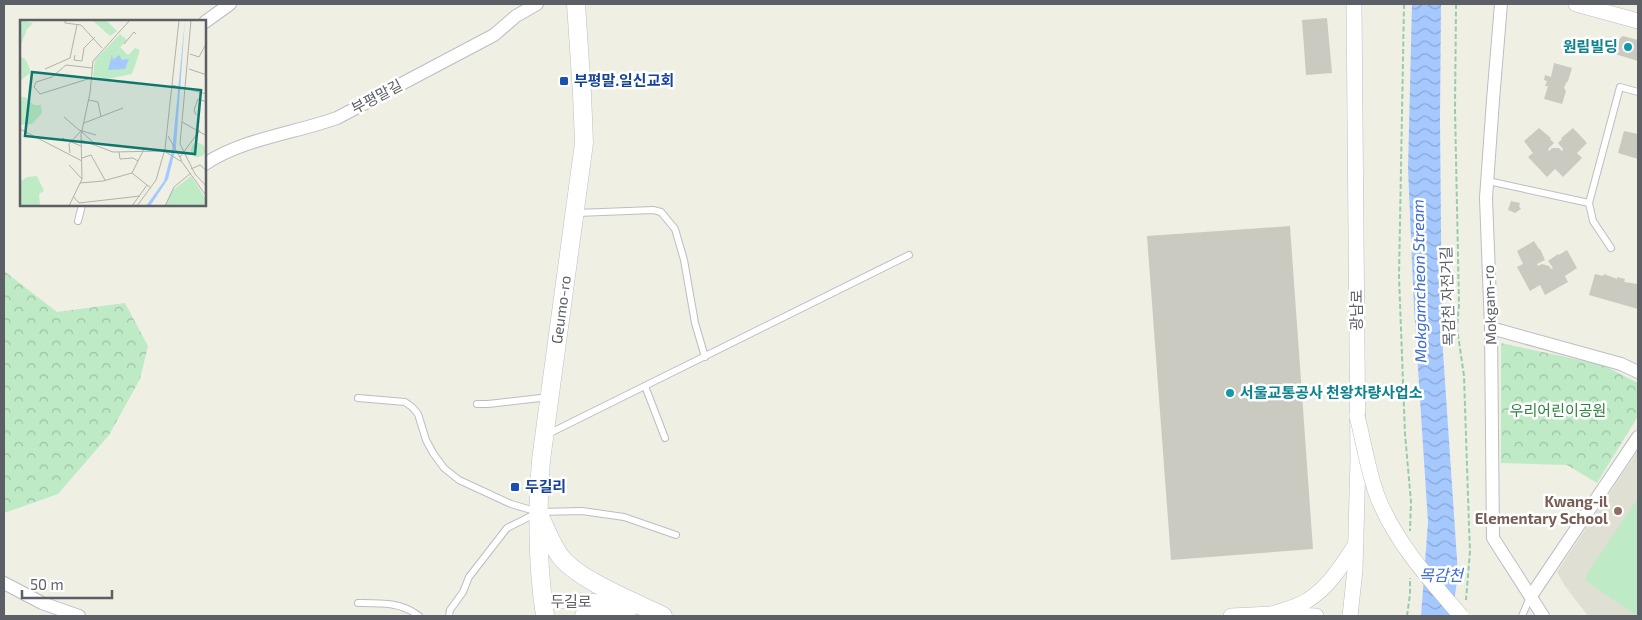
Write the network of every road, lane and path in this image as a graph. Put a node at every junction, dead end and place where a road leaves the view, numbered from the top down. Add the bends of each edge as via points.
1 (230, 4) edge
2 (537, 4) edge
3 (576, 4) edge
4 (1354, 4) edge
5 (1404, 4) edge
6 (1456, 4) edge
7 (1501, 4) edge
8 (1576, 4) edge
9 (206, 21) edge
10 (1638, 21) edge
11 (1638, 92) edge
12 (206, 163) edge
13 (1488, 181) junction
14 (1589, 203) junction
15 (82, 206) edge
16 (575, 213) junction
17 (78, 221) dead end
18 (1611, 248) dead end
19 (909, 255) dead end
20 (1491, 328) junction
21 (705, 357) junction
22 (1638, 372) edge
23 (645, 386) junction
24 (550, 397) junction
25 (358, 398) dead end
26 (477, 404) dead end
27 (1357, 416) junction
28 (545, 435) junction
29 (1638, 437) edge
30 (665, 438) dead end
31 (538, 512) junction
32 (676, 535) dead end
33 (1410, 539) dead end
34 (1356, 544) junction
35 (1410, 576) dead end
36 (4, 583) edge
37 (1531, 596) junction
38 (358, 604) dead end
39 (630, 607) junction
40 (544, 609) edge
41 (1463, 612) edge
42 (1275, 615) edge
43 (79, 616) edge
44 (419, 616) edge
45 (449, 616) edge
46 (584, 616) edge
47 (659, 616) edge
48 (663, 616) edge
49 (1231, 616) edge
50 (1316, 616) edge
51 (1350, 616) edge
52 (1407, 616) edge
53 (1522, 616) edge
54 (1543, 616) edge

1 - 9 street
2 - 12 street, 부평말길 via 516,16 494,35 337,118 234,148
3 - 16 main road, Geumo-ro via 584,143
4 - 27 street, 광남로
5 - 33 path via 1399,277 1411,502
6 - 41 path, 목감천 자전거길 via 1457,328 1464,376 1470,534
7 - 13 street, Mokgam-ro
8 - 10 street
11 - 14 lane via 1620,87
13 - 14 lane
13 - 20 street, Mokgam-ro
14 - 18 lane via 1593,221
15 - 17 lane
16 - 21 lane via 653,210 668,219 675,229 684,260 695,323
16 - 24 main road, Geumo-ro
19 - 21 lane
20 - 22 street via 1621,364
20 - 37 street, Mokgam-ro via 1492,538
21 - 23 lane
23 - 28 lane
23 - 30 lane
24 - 26 lane
24 - 28 main road, Geumo-ro
25 - 31 lane via 405,402 418,414 426,440 444,468 459,480 511,504
27 - 34 street, 광남로
27 - 41 street, bridge via 1370,472 1385,515 1415,560
28 - 31 main road, Geumo-ro
29 - 37 street
31 - 32 lane via 600,512
31 - 40 main road, Geumo-ro
31 - 45 lane via 507,528 469,577
31 - 48 main road via 560,557 569,566
34 - 42 street via 1318,592
34 - 51 street, 광남로
35 - 52 path
36 - 43 street via 42,603
37 - 53 lane
37 - 54 street, Mokgam-ro
38 - 44 lane via 395,605
39 - 40 street, 두길로 via 609,602 568,600
39 - 46 main road via 607,608
39 - 47 street, 두길로
42 - 49 street
42 - 50 street

